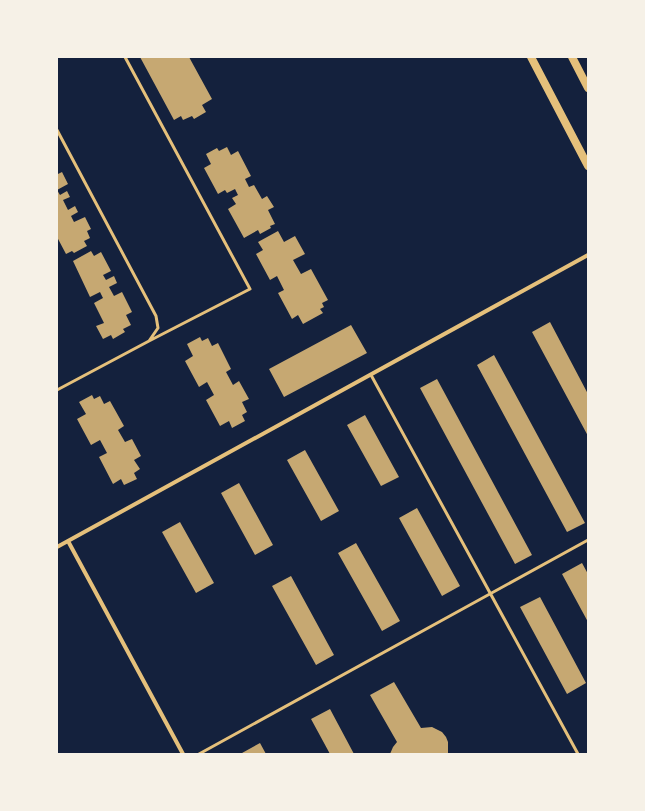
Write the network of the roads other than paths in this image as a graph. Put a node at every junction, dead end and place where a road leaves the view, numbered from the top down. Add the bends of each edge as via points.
1 (125, 57) edge
2 (531, 57) edge
3 (572, 57) edge
4 (588, 88) edge
5 (57, 130) edge
6 (588, 166) edge
7 (588, 255) edge
8 (149, 341) junction
9 (371, 375) junction
10 (57, 390) edge
11 (588, 540) edge
12 (68, 541) junction
13 (57, 547) edge
14 (490, 594) junction
15 (183, 754) edge
16 (199, 754) edge
17 (578, 754) edge

1 - 8 lane via 250,289
2 - 6 main road
3 - 4 main road
5 - 8 lane via 156,316 158,328
7 - 9 street
8 - 10 lane
9 - 12 street
9 - 14 lane
11 - 14 lane
12 - 13 street
12 - 15 street
14 - 16 lane
14 - 17 lane

